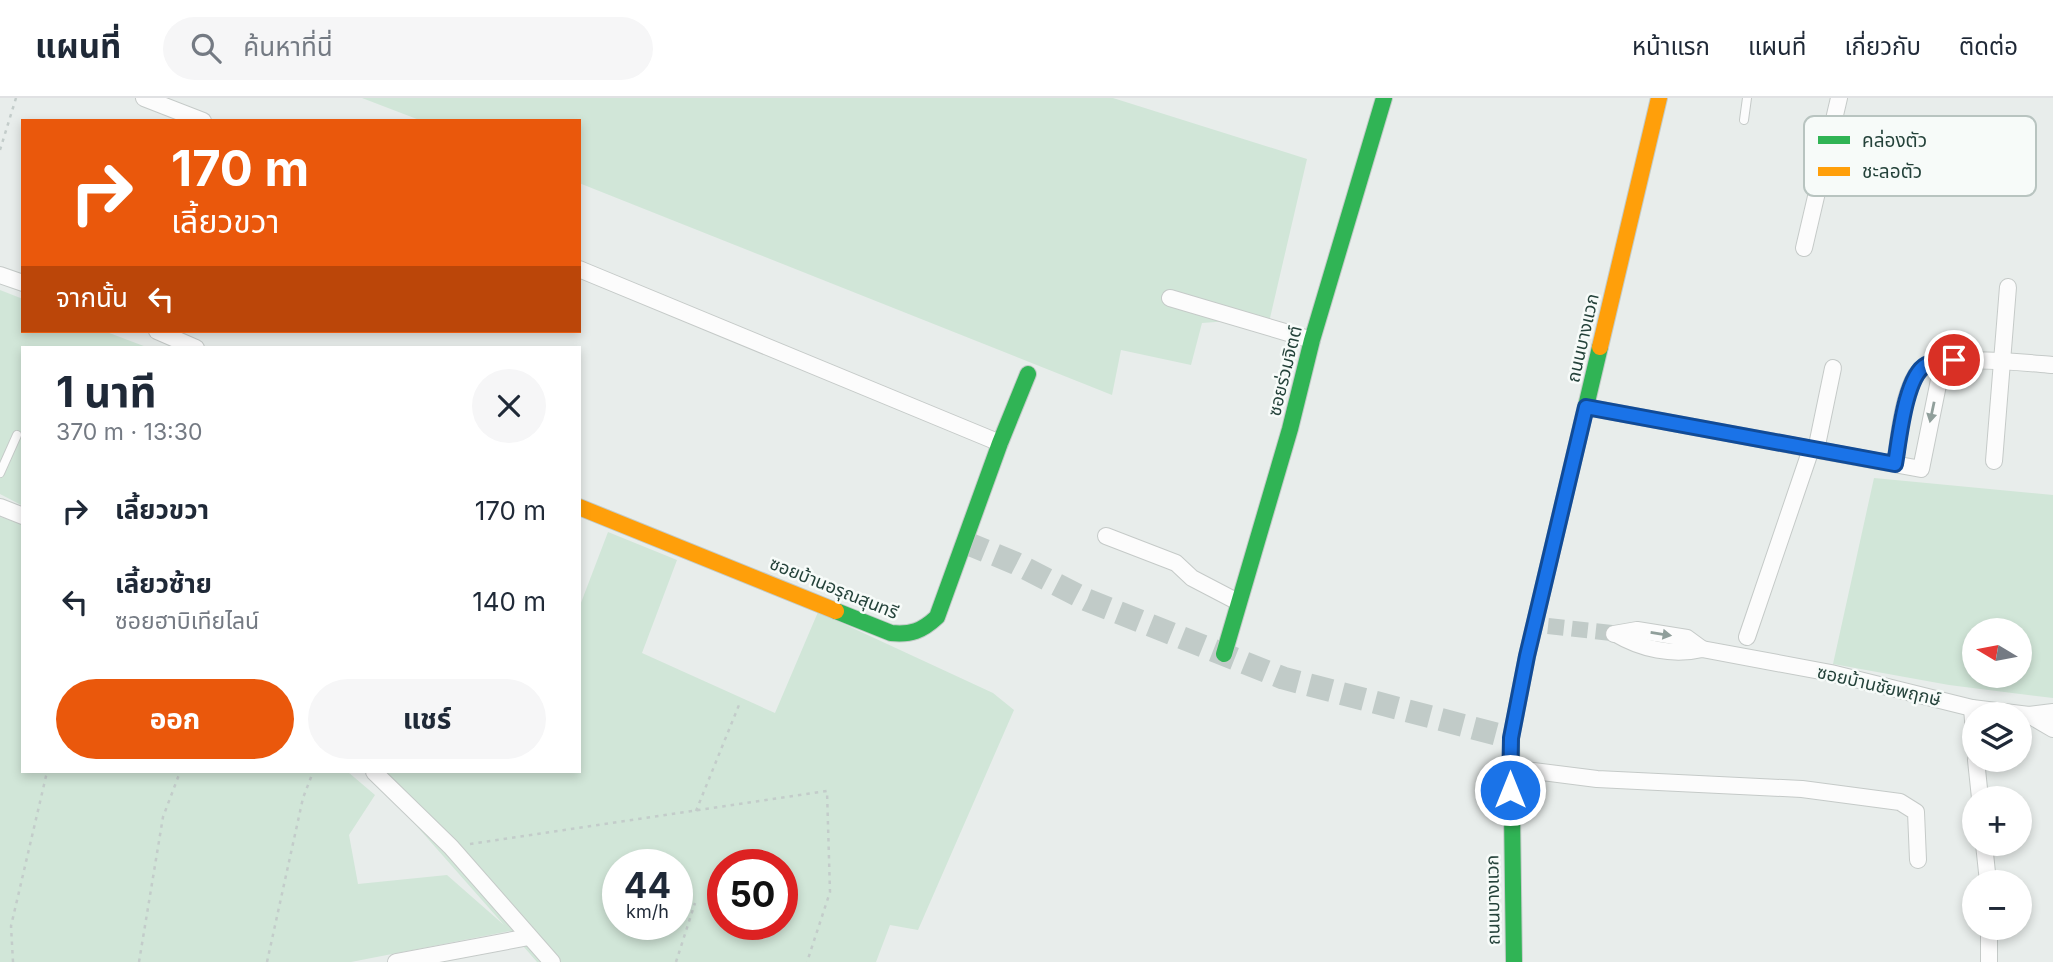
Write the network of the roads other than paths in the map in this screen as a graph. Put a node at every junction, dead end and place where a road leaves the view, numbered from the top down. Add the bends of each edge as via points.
1 (144, 98) edge
2 (1384, 98) edge
3 (1659, 98) edge
4 (1747, 98) edge
5 (1839, 98) edge
6 (1835, 116) edge
7 (198, 119) edge
8 (1744, 120) dead end
9 (1816, 196) edge
10 (1804, 248) dead end
11 (581, 270) edge
12 (0, 275) edge
13 (21, 282) edge
14 (2008, 288) dead end
15 (1170, 298) dead end
16 (162, 333) edge
17 (1312, 340) junction
18 (191, 346) edge
19 (1954, 360) junction
20 (2002, 362) junction
21 (2053, 365) edge
22 (1833, 368) dead end
23 (1028, 374) dead end
24 (1586, 407) junction
25 (17, 435) dead end
26 (1000, 443) junction
27 (1813, 450) junction
28 (1994, 461) dead end
29 (1895, 464) junction
30 (0, 473) edge
31 (0, 508) edge
32 (581, 509) edge
33 (21, 515) edge
34 (1106, 536) dead end
35 (1238, 602) junction
36 (1614, 634) tunnel mouth
37 (1747, 637) dead end
38 (1224, 654) dead end
39 (1962, 706) edge
40 (2053, 712) edge
41 (2032, 715) edge
42 (2032, 717) edge
43 (2053, 729) edge
44 (1510, 768) junction
45 (375, 773) edge
46 (1918, 860) dead end
47 (529, 937) junction
48 (1989, 940) edge
49 (396, 962) edge
50 (552, 962) edge
51 (1514, 962) edge
52 (1989, 962) edge

1 - 7 street
2 - 17 street, ซอยร่วมจิตต์
3 - 24 street, ถนนบางแวก
4 - 8 lane
5 - 6 street
9 - 10 street
11 - 26 street
12 - 13 street
14 - 20 street
15 - 17 street
16 - 18 street
17 - 35 street, ซอยร่วมจิตต์
19 - 20 street
19 - 29 street via 1927,365 1917,373
19 -> 29 street via 1939,380 1922,469
20 - 21 street
20 - 28 street
22 - 27 street
23 - 26 street, ซอยบ้านอรุณสุนทรี
24 - 27 street
24 - 44 street, ถนนบางแวก via 1541,625 1511,738
25 - 30 lane
26 - 32 street, ซอยบ้านอรุณสุนทรี via 937,617 911,636 891,633
27 - 29 street
27 - 37 street
31 - 33 street
34 - 35 street via 1176,563 1192,578
35 - 38 street, ซอยร่วมจิตต์
36 - 39 street, ซอยบ้านชัยพฤกษ์ via 1634,645 1685,653 1702,649 1831,673
40 - 41 street
42 - 43 street, ซอยบ้านชัยพฤกษ์
44 - 46 street via 1597,779 1802,789 1900,802 1916,811
44 - 51 street, ถนนบางแวก
45 - 47 street via 451,847
47 - 49 street
47 - 50 street
48 - 52 street

